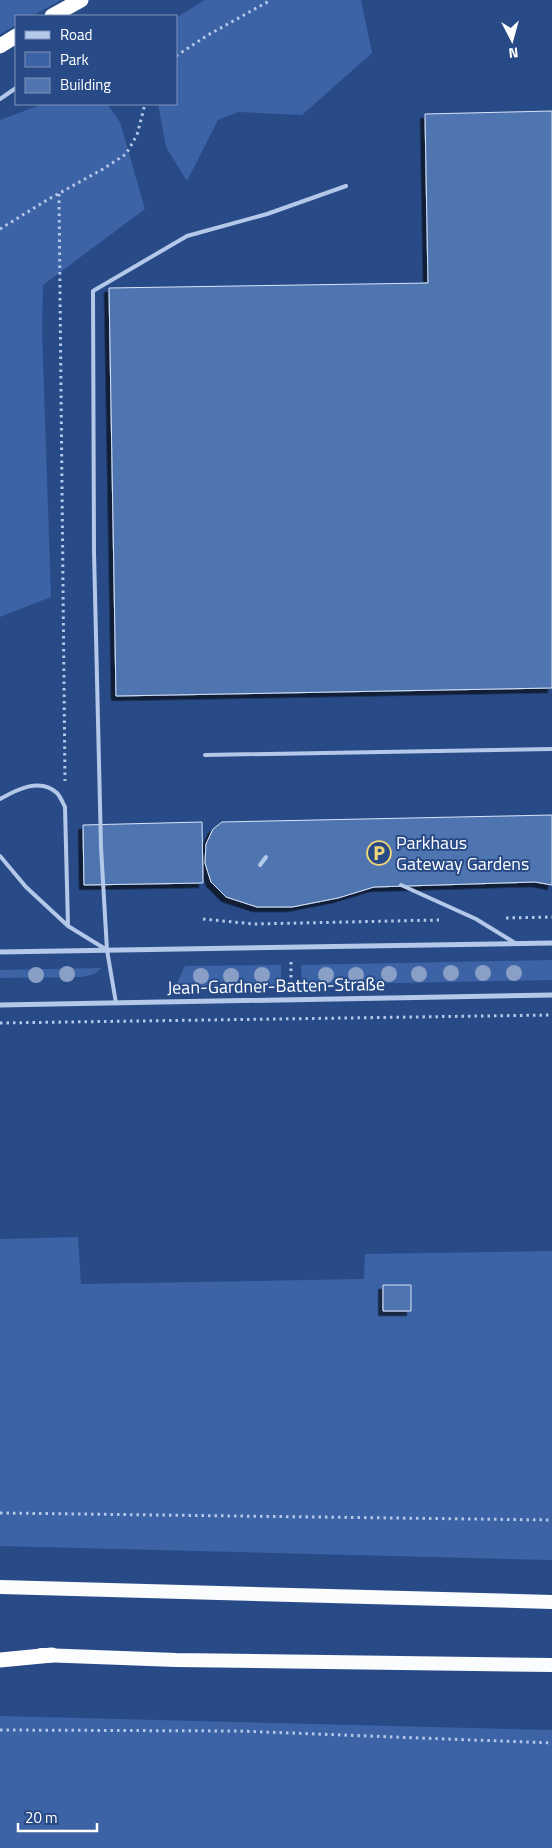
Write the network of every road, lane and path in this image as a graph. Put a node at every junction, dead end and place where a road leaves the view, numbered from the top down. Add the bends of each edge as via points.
1 (81, 0) edge
2 (270, 0) edge
3 (54, 15) edge
4 (15, 37) edge
5 (0, 46) edge
6 (178, 55) edge
7 (15, 89) edge
8 (0, 99) edge
9 (145, 105) edge
10 (346, 186) dead end
11 (59, 194) junction
12 (0, 228) edge
13 (552, 749) edge
14 (205, 755) dead end
15 (0, 799) edge
16 (66, 807) junction
17 (0, 856) edge
18 (266, 858) dead end
19 (260, 865) dead end
20 (401, 885) dead end
21 (552, 917) edge
22 (203, 919) dead end
23 (476, 919) junction
24 (68, 926) junction
25 (552, 943) edge
26 (517, 944) junction
27 (290, 946) junction
28 (107, 950) junction
29 (0, 952) edge
30 (552, 995) edge
31 (291, 1000) junction
32 (116, 1003) junction
33 (0, 1005) edge
34 (552, 1015) edge
35 (0, 1024) edge
36 (0, 1513) edge
37 (552, 1520) edge
38 (0, 1587) edge
39 (552, 1602) edge
40 (0, 1652) edge
41 (52, 1655) junction
42 (0, 1660) edge
43 (552, 1665) edge
44 (0, 1730) edge
45 (552, 1743) edge

1 - 3 highway
2 - 6 path
4 - 5 highway
7 - 8 lane
9 - 11 path via 137,136 126,154
10 - 28 lane via 267,214 187,236 93,291 94,552 101,847
11 - 12 path
11 - 16 path
13 - 14 lane
15 - 16 lane via 17,790 39,785 56,792
16 - 24 lane
17 - 24 lane via 26,887
18 - 19 lane, bridge
20 - 23 lane
21 - 23 path
22 - 23 path via 254,924
23 - 26 lane
24 - 28 lane
25 - 26 street
26 - 27 street
27 - 28 street
27 - 31 path
28 - 29 street
28 - 32 lane
30 - 31 street, Jean-Gardner-Batten-Straße
31 - 32 street, Jean-Gardner-Batten-Straße
32 - 33 street, Jean-Gardner-Batten-Straße
34 - 35 path
36 - 37 path
38 - 39 highway
40 - 41 highway
41 - 42 highway
41 - 43 highway via 176,1660
44 - 45 path via 238,1731

